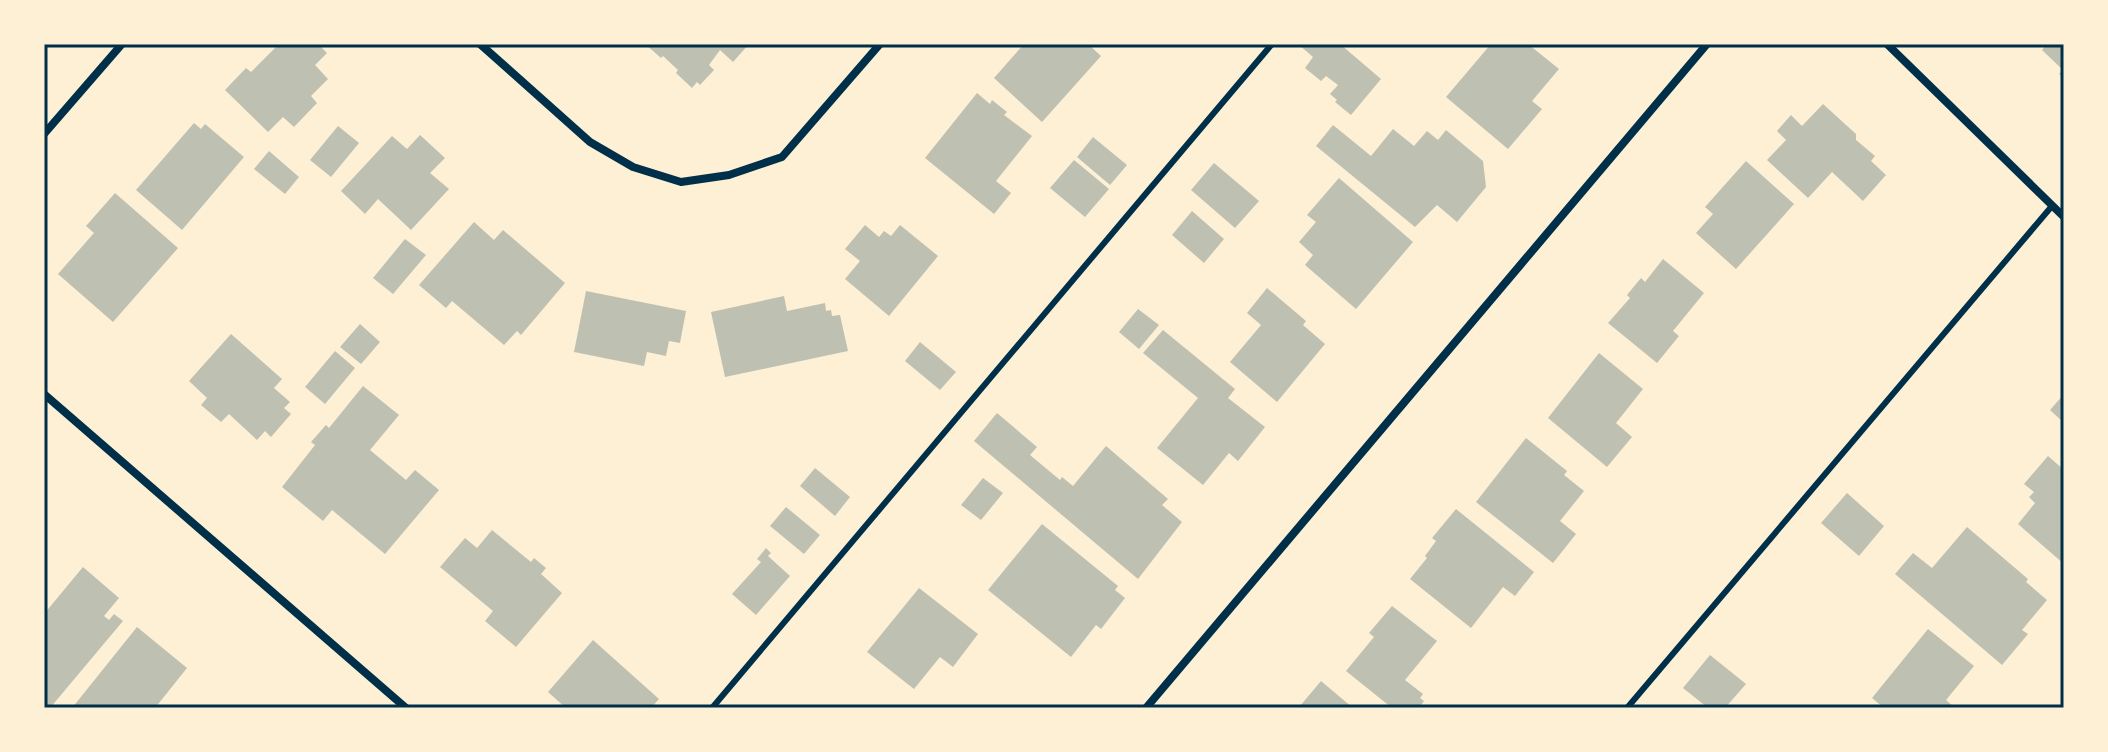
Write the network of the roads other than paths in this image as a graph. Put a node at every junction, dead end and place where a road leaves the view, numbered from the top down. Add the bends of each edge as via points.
1 (122, 44) edge
2 (480, 44) edge
3 (880, 44) edge
4 (1272, 44) edge
5 (1707, 44) edge
6 (1890, 45) edge
7 (44, 134) edge
8 (2052, 206) junction
9 (2064, 217) edge
10 (44, 394) edge
11 (406, 708) edge
12 (712, 708) edge
13 (1146, 708) edge
14 (1627, 708) edge

1 - 7 street
2 - 3 street via 590,142 633,167 681,182 729,175 782,157
4 - 12 lane
5 - 13 street
6 - 8 street
8 - 9 street
8 - 14 lane
10 - 11 street

